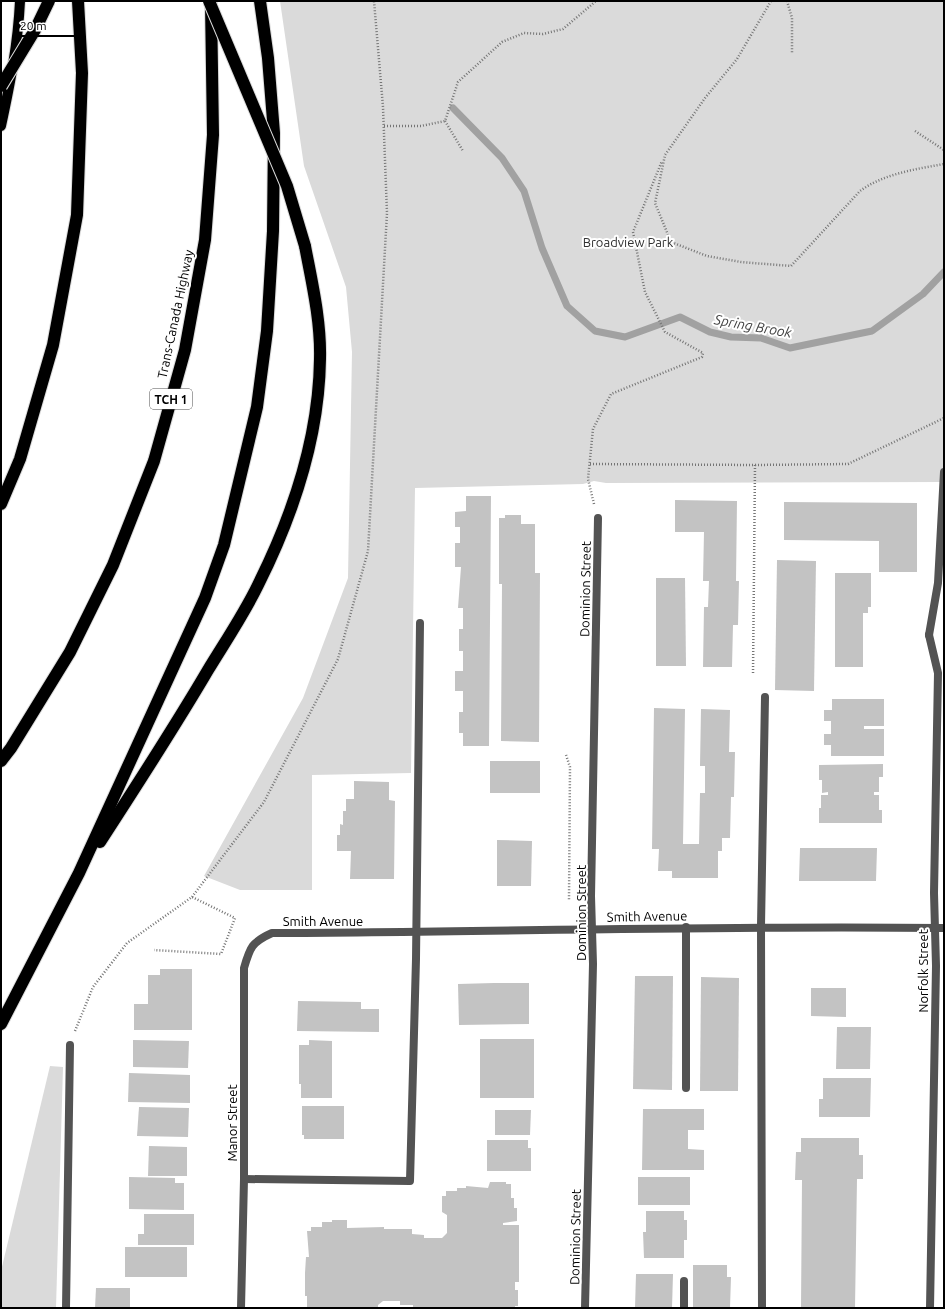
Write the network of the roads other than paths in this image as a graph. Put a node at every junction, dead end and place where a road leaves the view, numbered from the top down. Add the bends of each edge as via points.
1 (20, 1) edge
2 (49, 1) edge
3 (78, 1) edge
4 (210, 1) edge
5 (260, 1) edge
6 (1, 86) edge
7 (1, 126) edge
8 (944, 472) edge
9 (1, 504) edge
10 (598, 518) road end
11 (420, 623) dead end
12 (765, 697) dead end
13 (1, 761) edge
14 (79, 873) junction
15 (761, 926) junction
16 (592, 928) junction
17 (686, 928) junction
18 (935, 928) junction
19 (944, 928) edge
20 (416, 932) junction
21 (256, 941) joint
22 (1, 1024) edge
23 (70, 1045) road end
24 (686, 1088) dead end
25 (244, 1179) junction
26 (684, 1281) dead end
27 (66, 1308) edge
28 (241, 1308) edge
29 (585, 1308) edge
30 (684, 1308) edge
31 (762, 1308) edge
32 (930, 1308) edge

1 - 7 main road via 18,40
2 - 6 highway, bridge via 35,30
3 - 9 highway via 82,73 77,215 53,345 20,459
4 - 13 highway, Trans-Canada Highway / TCH 1 via 213,135 205,240 179,372 154,461 113,565 70,652
4 - 14 highway, bridge via 286,186 305,246 317,307 320,359 316,412 304,469 258,586 159,753
5 - 14 highway via 274,133 273,231 268,323 257,406 224,545 205,598
8 - 18 street, Norfolk Street via 938,583 929,635 938,674
10 - 16 street, Dominion Street
11 - 20 street
12 - 15 street
14 - 22 highway
15 - 17 street, Smith Avenue
15 - 18 street, Smith Avenue
15 - 31 street
16 - 17 street, Smith Avenue
16 - 20 street, Smith Avenue
16 - 29 street, Dominion Street
17 - 24 street
18 - 19 street, Smith Avenue
18 - 32 street, Norfolk Street
20 - 21 street, Smith Avenue via 272,933
20 - 25 street via 410,1181
21 - 25 street, Manor Street via 244,968
23 - 27 street
25 - 28 street, Manor Street
26 - 30 street

